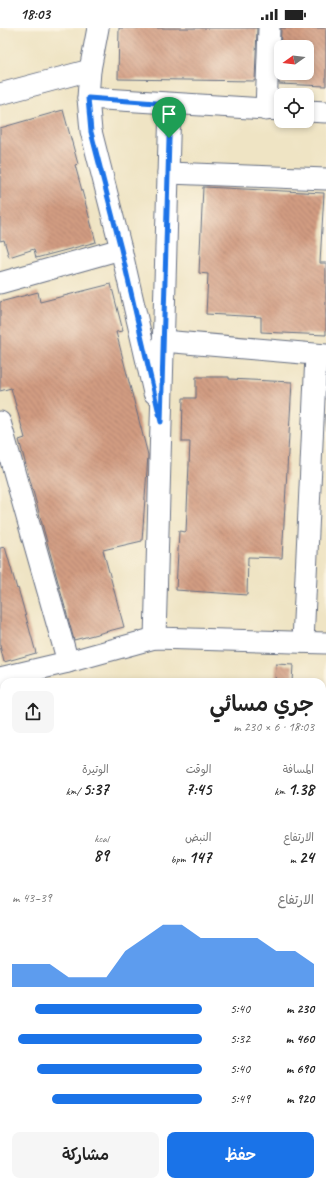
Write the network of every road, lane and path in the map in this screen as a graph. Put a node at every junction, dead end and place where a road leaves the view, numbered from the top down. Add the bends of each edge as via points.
1 (98, 28) edge
2 (269, 28) edge
3 (90, 70) junction
4 (0, 94) edge
5 (88, 98) junction
6 (170, 104) junction
7 (273, 110) edge
8 (314, 111) edge
9 (326, 112) edge
10 (168, 173) junction
11 (326, 179) edge
12 (121, 249) junction
13 (0, 283) edge
14 (163, 341) junction
15 (321, 355) edge
16 (0, 422) edge
17 (161, 422) junction
18 (155, 638) junction
19 (303, 642) junction
20 (326, 643) edge
21 (68, 662) junction
22 (0, 678) edge

1 - 3 street
2 - 7 street
3 - 4 street
3 - 5 street
5 - 6 street
5 - 12 street via 91,132
6 - 7 street
6 - 10 street
8 - 9 street
10 - 11 street
10 - 14 street
12 - 13 street
12 - 17 street
14 - 15 street
14 - 17 street
15 - 19 street
16 - 21 street
17 - 18 street
18 - 19 street
18 - 21 street
19 - 20 street
21 - 22 street

